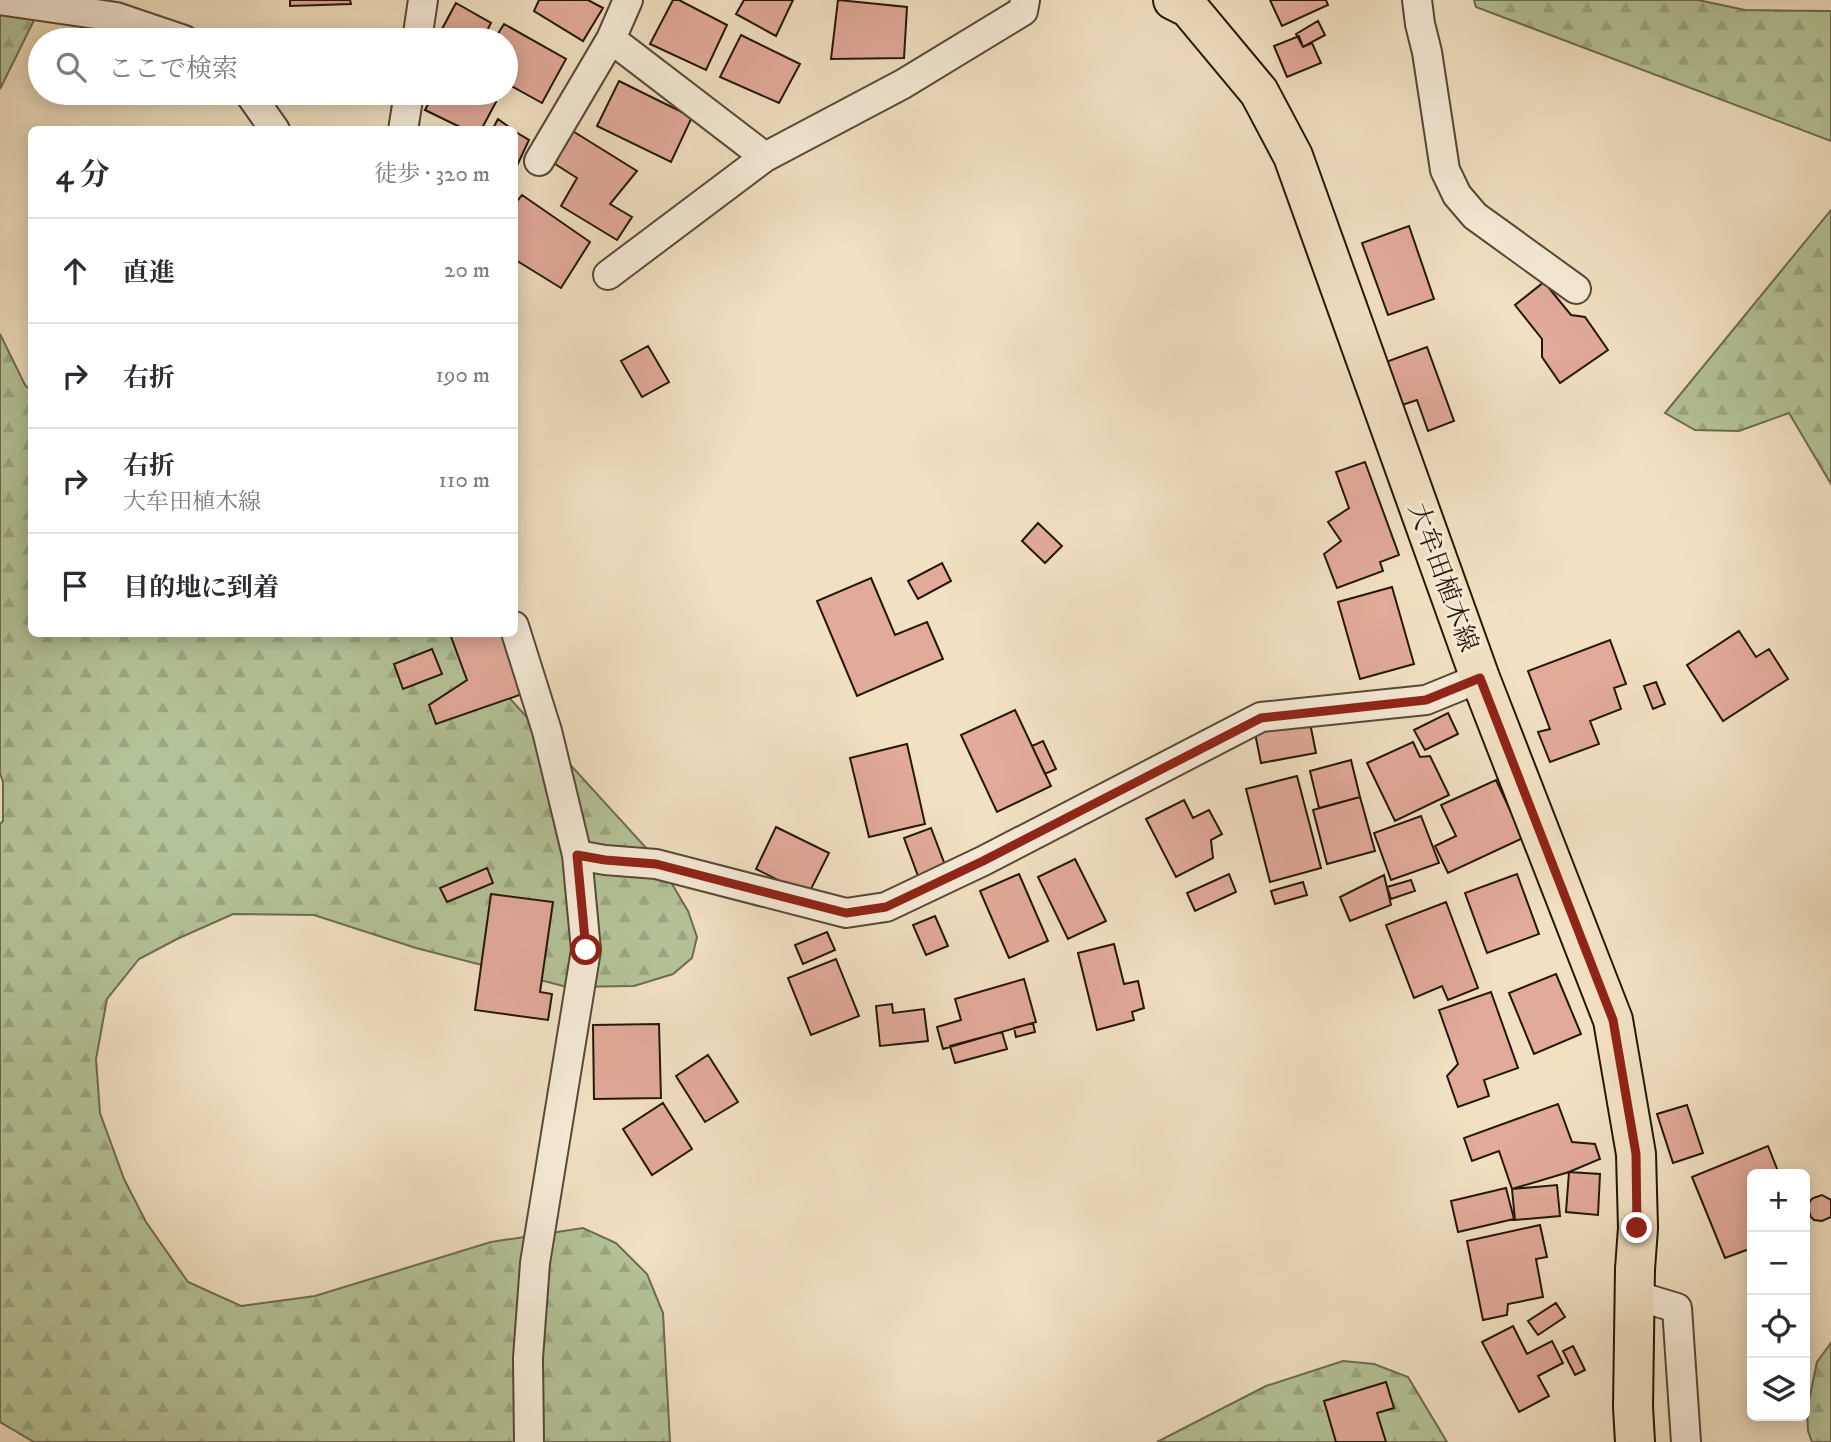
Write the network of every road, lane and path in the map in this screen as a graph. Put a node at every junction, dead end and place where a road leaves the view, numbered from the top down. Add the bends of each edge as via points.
1 (0, 0) edge
2 (424, 0) edge
3 (628, 0) edge
4 (1025, 0) edge
5 (1417, 0) edge
6 (1186, 3) edge
7 (149, 28) edge
8 (419, 28) edge
9 (611, 39) junction
10 (257, 105) edge
11 (407, 105) edge
12 (272, 126) edge
13 (404, 126) edge
14 (765, 157) junction
15 (539, 161) dead end
16 (608, 275) dead end
17 (1576, 289) dead end
18 (517, 637) edge
19 (1480, 678) junction
20 (577, 855) junction
21 (1634, 1295) junction
22 (528, 1442) edge
23 (1635, 1442) edge
24 (1686, 1442) edge

1 - 7 street via 116,17
2 - 8 street
3 - 9 street
4 - 14 street via 1023,11 914,78
5 - 17 street via 1445,170 1457,195 1475,216
6 - 19 main road, 大牟田植木線 via 1259,92 1293,156
9 - 14 street
9 - 15 street
10 - 12 street
11 - 13 street
14 - 16 street
18 - 20 street via 547,731
19 - 20 street via 1426,700 1261,718 886,907 846,913 656,864
19 - 21 main road, 大牟田植木線 via 1613,1020 1636,1154
20 - 22 street via 586,950 534,1263
21 - 23 main road, 大牟田植木線
21 - 24 street via 1677,1308

